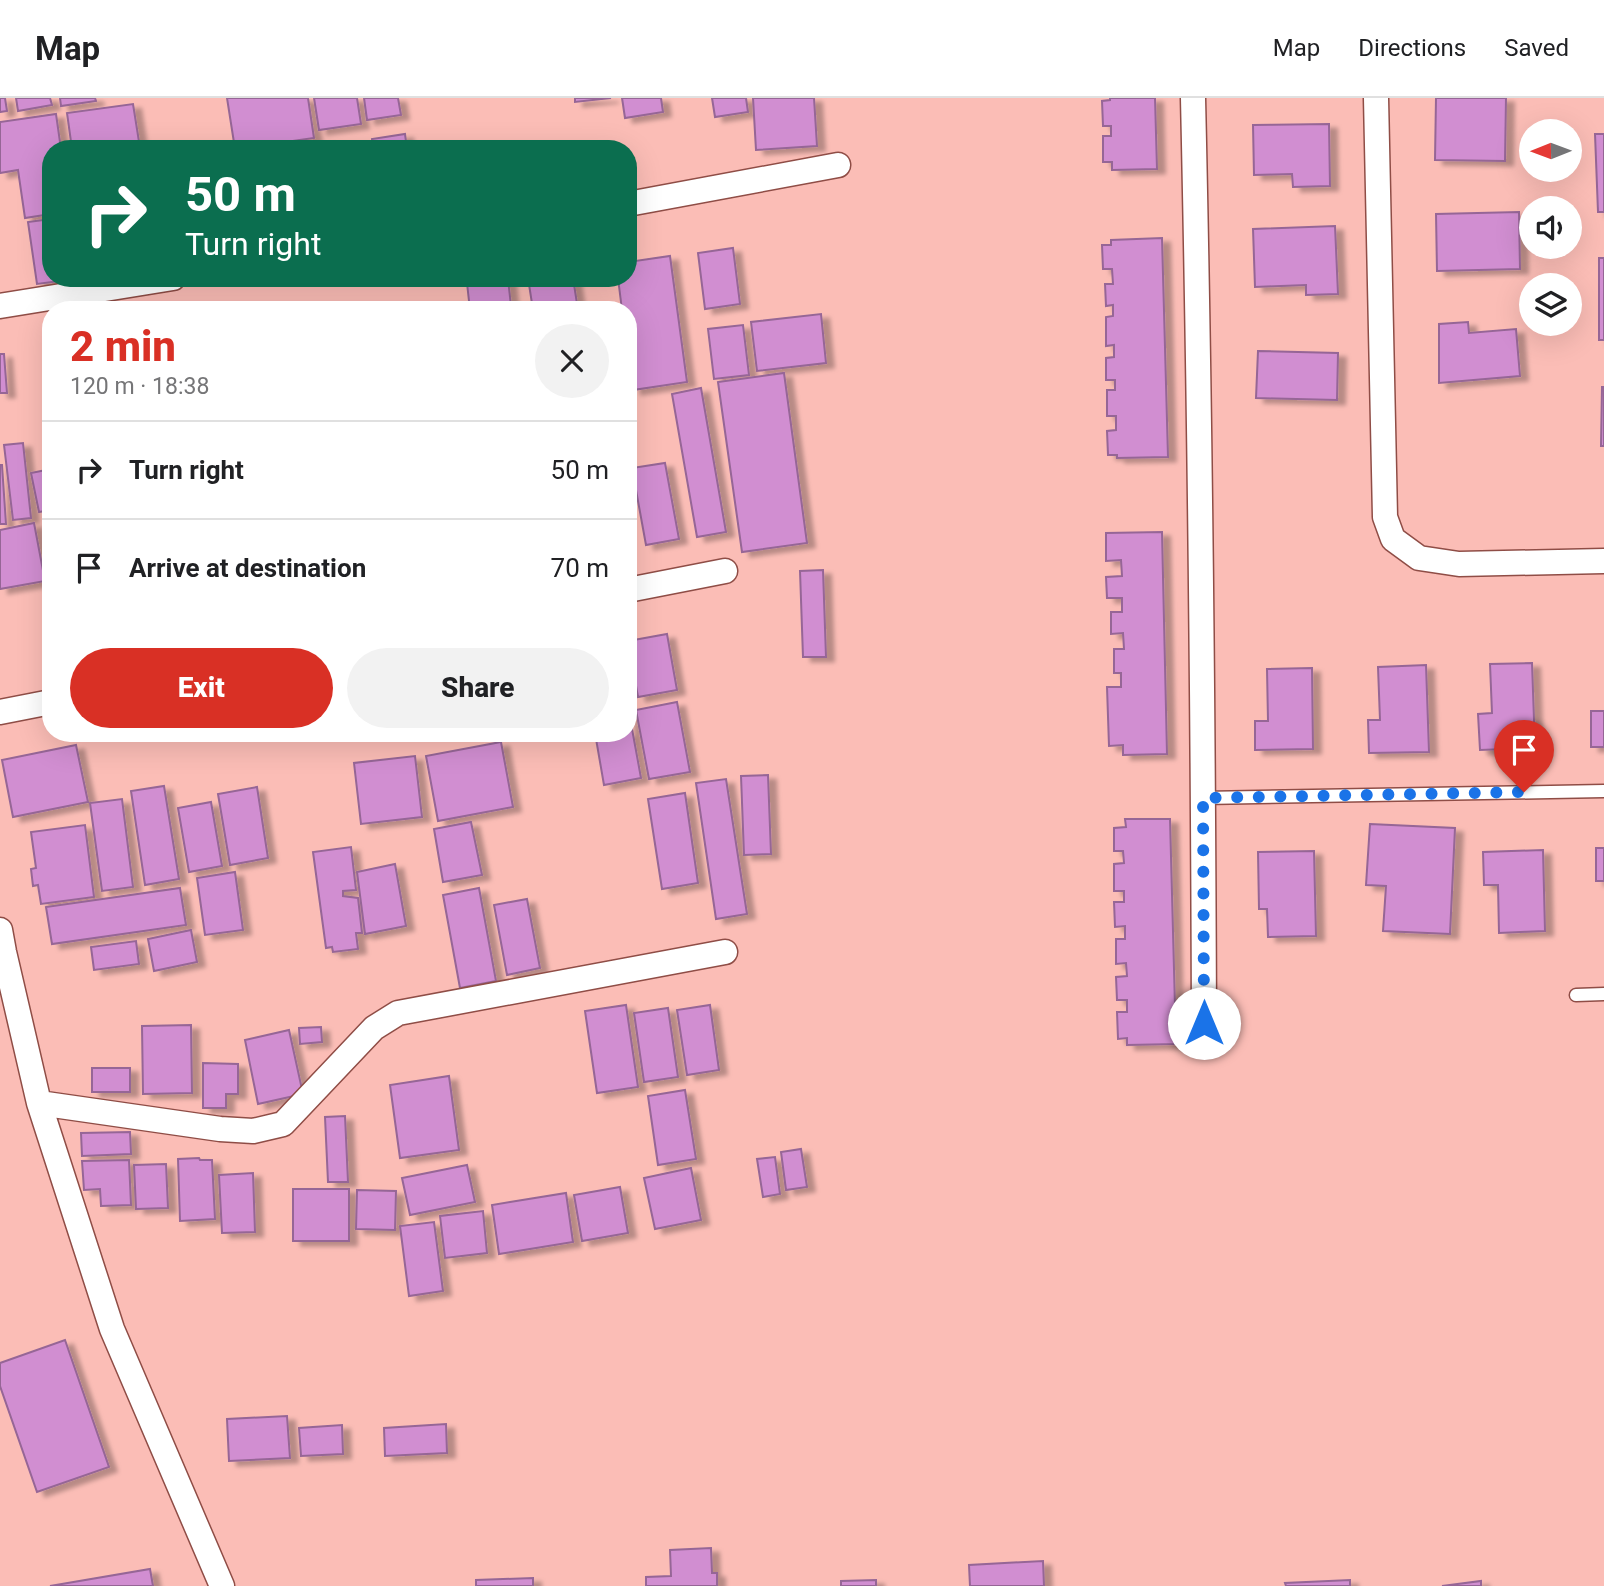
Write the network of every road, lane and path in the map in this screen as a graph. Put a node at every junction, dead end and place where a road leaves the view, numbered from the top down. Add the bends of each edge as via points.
1 (1193, 98) edge
2 (1376, 98) edge
3 (838, 165) dead end
4 (637, 202) edge
5 (117, 287) edge
6 (0, 306) edge
7 (1604, 561) edge
8 (725, 571) dead end
9 (637, 588) edge
10 (42, 704) edge
11 (0, 712) edge
12 (1604, 791) edge
13 (1203, 798) junction
14 (0, 930) edge
15 (725, 952) dead end
16 (1604, 994) edge
17 (1576, 995) dead end
18 (1204, 1023) dead end
19 (39, 1102) junction
20 (222, 1586) edge

1 - 13 street
2 - 7 street via 1385,517 1392,538 1419,558 1459,564
3 - 4 street
5 - 6 street
8 - 9 street
10 - 11 street
12 - 13 lane
13 - 18 street
14 - 19 street
15 - 19 street via 398,1013 374,1028 283,1124 253,1132
16 - 17 lane
19 - 20 street via 112,1329

